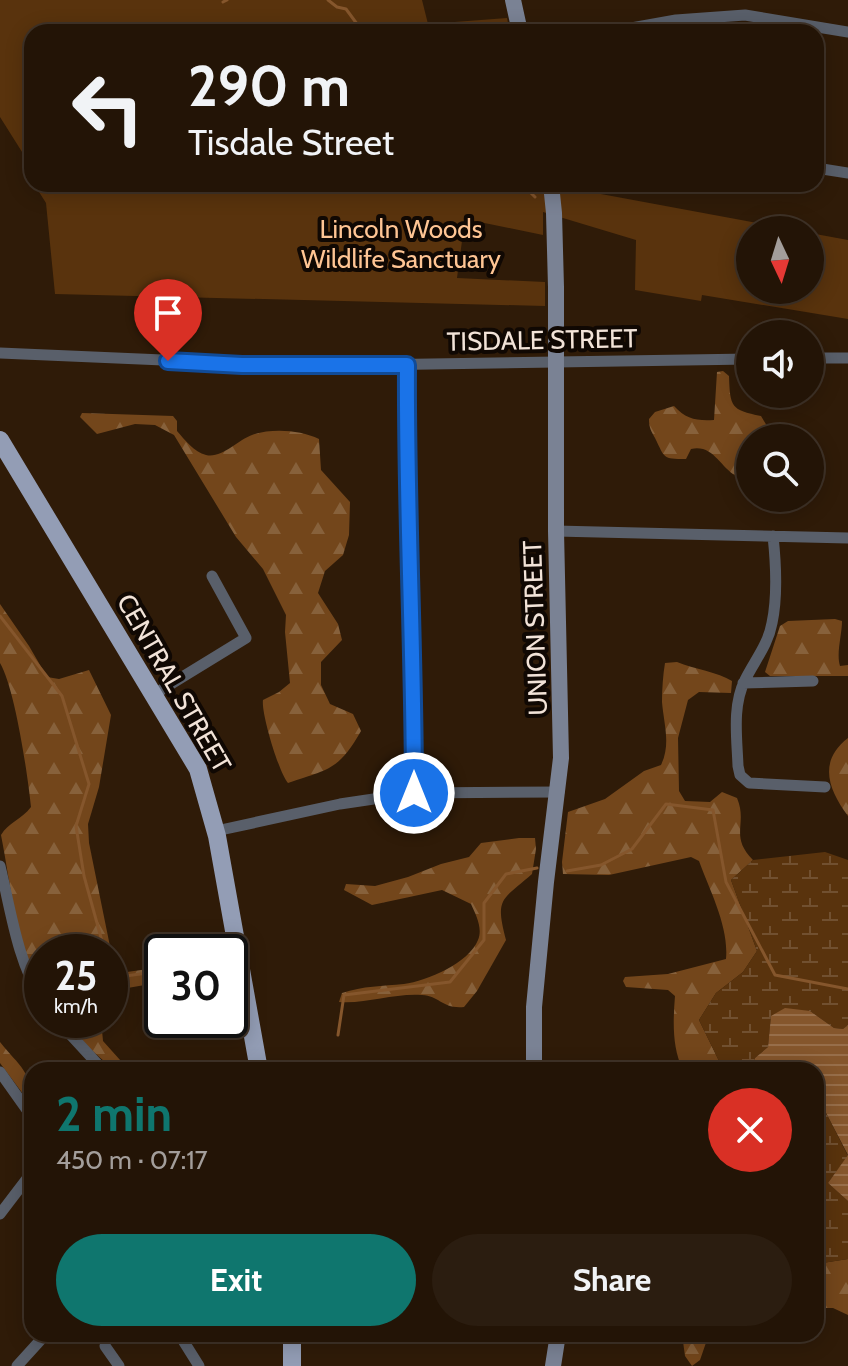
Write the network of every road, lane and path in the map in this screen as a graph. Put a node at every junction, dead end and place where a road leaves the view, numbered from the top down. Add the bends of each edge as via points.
1 (513, 0) edge
2 (518, 24) edge
3 (654, 24) edge
4 (806, 24) edge
5 (824, 27) edge
6 (848, 32) edge
7 (824, 169) edge
8 (848, 173) edge
9 (552, 192) edge
10 (0, 353) edge
11 (824, 358) edge
12 (848, 358) edge
13 (736, 359) edge
14 (555, 363) junction
15 (407, 365) junction
16 (0, 440) edge
17 (556, 531) junction
18 (773, 536) junction
19 (848, 538) edge
20 (212, 576) dead end
21 (813, 681) dead end
22 (743, 683) junction
23 (153, 695) junction
24 (825, 787) dead end
25 (559, 792) junction
26 (414, 793) junction
27 (216, 831) junction
28 (0, 866) edge
29 (24, 965) edge
30 (74, 1038) edge
31 (96, 1062) edge
32 (258, 1062) edge
33 (534, 1062) edge
34 (0, 1072) edge
35 (24, 1106) edge
36 (24, 1182) edge
37 (0, 1214) edge
38 (39, 1342) edge
39 (184, 1342) edge
40 (292, 1342) edge
41 (557, 1342) edge
42 (105, 1346) dead end
43 (17, 1366) edge
44 (119, 1366) edge
45 (199, 1366) edge
46 (292, 1366) edge
47 (553, 1366) edge

1 - 2 main road
3 - 4 street via 735,15
5 - 6 street
7 - 8 street
9 - 14 main road, UNION STREET
10 - 15 street, TISDALE STREET via 242,365
11 - 12 street
13 - 14 street, TISDALE STREET
14 - 15 street, TISDALE STREET
14 - 17 main road, UNION STREET
15 - 26 street
16 - 23 main road, CENTRAL STREET
17 - 18 street
17 - 25 main road, UNION STREET
18 - 19 street
18 - 22 street via 772,624 766,646
20 - 23 street via 246,638
21 - 22 street
22 - 24 street via 737,741 744,778 761,785
23 - 27 main road, CENTRAL STREET via 198,769
25 - 26 street
25 - 33 main road, UNION STREET via 534,1007
26 - 27 street
27 - 32 main road, CENTRAL STREET
28 - 29 street
30 - 31 street
34 - 35 street
36 - 37 street
38 - 43 street
39 - 45 street
40 - 46 main road
41 - 47 main road
42 - 44 street

